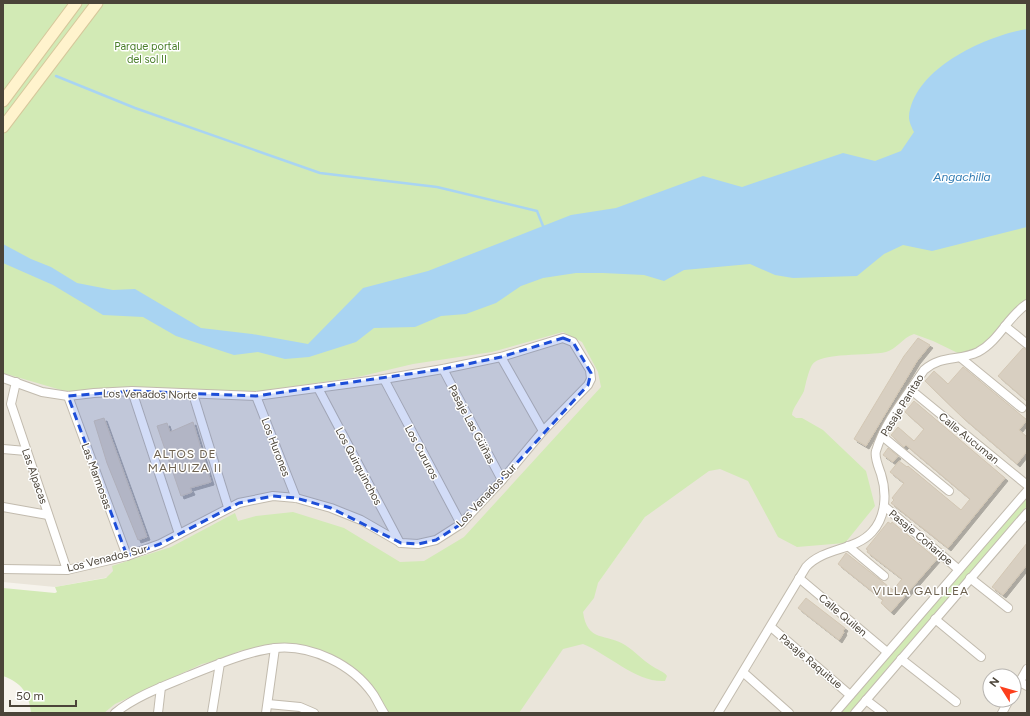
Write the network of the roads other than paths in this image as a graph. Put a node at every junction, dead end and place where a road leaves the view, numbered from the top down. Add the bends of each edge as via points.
1 (76, 3) edge
2 (97, 3) edge
3 (3, 101) edge
4 (3, 128) edge
5 (1027, 304) edge
6 (1005, 326) junction
7 (1027, 344) edge
8 (501, 357) junction
9 (961, 358) junction
10 (443, 369) junction
11 (3, 378) edge
12 (384, 379) junction
13 (16, 382) junction
14 (318, 388) junction
15 (300, 389) joint
16 (911, 390) junction
17 (132, 391) junction
18 (193, 394) junction
19 (68, 396) junction
20 (256, 396) junction
21 (1022, 408) dead end
22 (543, 431) junction
23 (882, 436) junction
24 (3, 449) edge
25 (26, 451) junction
26 (502, 480) junction
27 (1027, 485) edge
28 (1027, 490) edge
29 (950, 491) dead end
30 (296, 498) junction
31 (884, 506) junction
32 (3, 507) edge
33 (228, 507) junction
34 (1027, 513) edge
35 (48, 515) junction
36 (461, 524) junction
37 (179, 534) junction
38 (401, 543) junction
39 (848, 546) junction
40 (127, 556) junction
41 (3, 569) edge
42 (958, 569) junction
43 (67, 570) junction
44 (884, 576) dead end
45 (799, 578) junction
46 (970, 578) junction
47 (1008, 608) dead end
48 (935, 619) junction
49 (771, 627) junction
50 (275, 648) junction
51 (887, 652) junction
52 (981, 657) dead end
53 (901, 659) junction
54 (220, 663) junction
55 (744, 673) junction
56 (161, 687) junction
57 (850, 695) junction
58 (866, 700) junction
59 (956, 702) dead end
60 (268, 704) junction
61 (115, 713) edge
62 (158, 713) edge
63 (212, 713) edge
64 (266, 713) edge
65 (314, 713) edge
66 (384, 713) edge
67 (718, 713) edge
68 (789, 713) edge
69 (835, 713) edge
70 (855, 713) edge
71 (883, 713) edge

1 - 3 main road
2 - 4 main road
5 - 6 street, Pasaje Panitao
6 - 7 street
6 - 9 street, Pasaje Panitao via 979,351
8 - 10 street, Los Venados Sur
8 - 22 street
8 - 22 street, Los Venados Sur via 566,338 573,342 590,370 591,379 588,385
9 - 16 street, Pasaje Panitao via 932,362
9 - 21 street
10 - 12 street, Los Venados Sur
10 - 26 street, Pasaje Las Güiñas
11 - 13 street, Los Venados Norte
12 - 14 street, Los Venados Sur
12 - 36 street, Los Cururos
13 - 19 street, Los Venados Norte via 42,392
13 - 25 street, Las Alpacas via 11,404
14 - 15 street, Los Venados Sur
14 - 38 street, Los Quirquinchos
15 - 20 street, Los Venados Norte
16 - 23 street, Pasaje Panitao
16 - 27 street, Calle Aucuman
17 - 18 street, Los Venados Norte
17 - 19 street, Los Venados Norte
17 - 37 street
18 - 20 street, Los Venados Norte
18 - 33 street
19 - 40 street, Las Marmosas
20 - 30 street, Los Hurones
22 - 26 street, Los Venados Sur
23 - 29 street
23 - 31 street, Pasaje Panitao via 876,453 884,485
24 - 25 street
25 - 35 street, Las Alpacas
26 - 36 street, Los Venados Sur
28 - 42 street
30 - 33 street, Los Venados Sur via 262,497
30 - 38 street, Los Venados Sur via 348,514
31 - 39 street, Pasaje Panitao via 872,532 863,540
31 - 42 street, Pasaje Coñaripe
32 - 35 street
33 - 37 street, Los Venados Sur
34 - 46 street
35 - 43 street, Las Alpacas
36 - 38 street, Los Venados Sur via 436,540 418,544
37 - 40 street, Los Venados Sur
39 - 44 street
39 - 45 street, Pasaje Panitao via 812,560
40 - 43 street, Los Venados Sur
41 - 43 street, Los Venados Sur
42 - 51 street
45 - 49 street, Pasaje Panitao
45 - 51 street, Calle Quilen
46 - 47 street
46 - 48 street
48 - 52 street
48 - 53 street
49 - 55 street, Pasaje Panitao
49 - 57 street, Pasaje Raquitue
50 - 54 street
50 - 60 street
50 - 66 street via 310,652 341,665 367,686
51 - 57 street
53 - 58 street
53 - 59 street
54 - 56 street
54 - 63 street
55 - 67 street, Pasaje Panitao
55 - 68 street
56 - 61 street
56 - 62 street
57 - 69 street
58 - 70 street
58 - 71 street
60 - 64 street
60 - 65 street via 300,707

